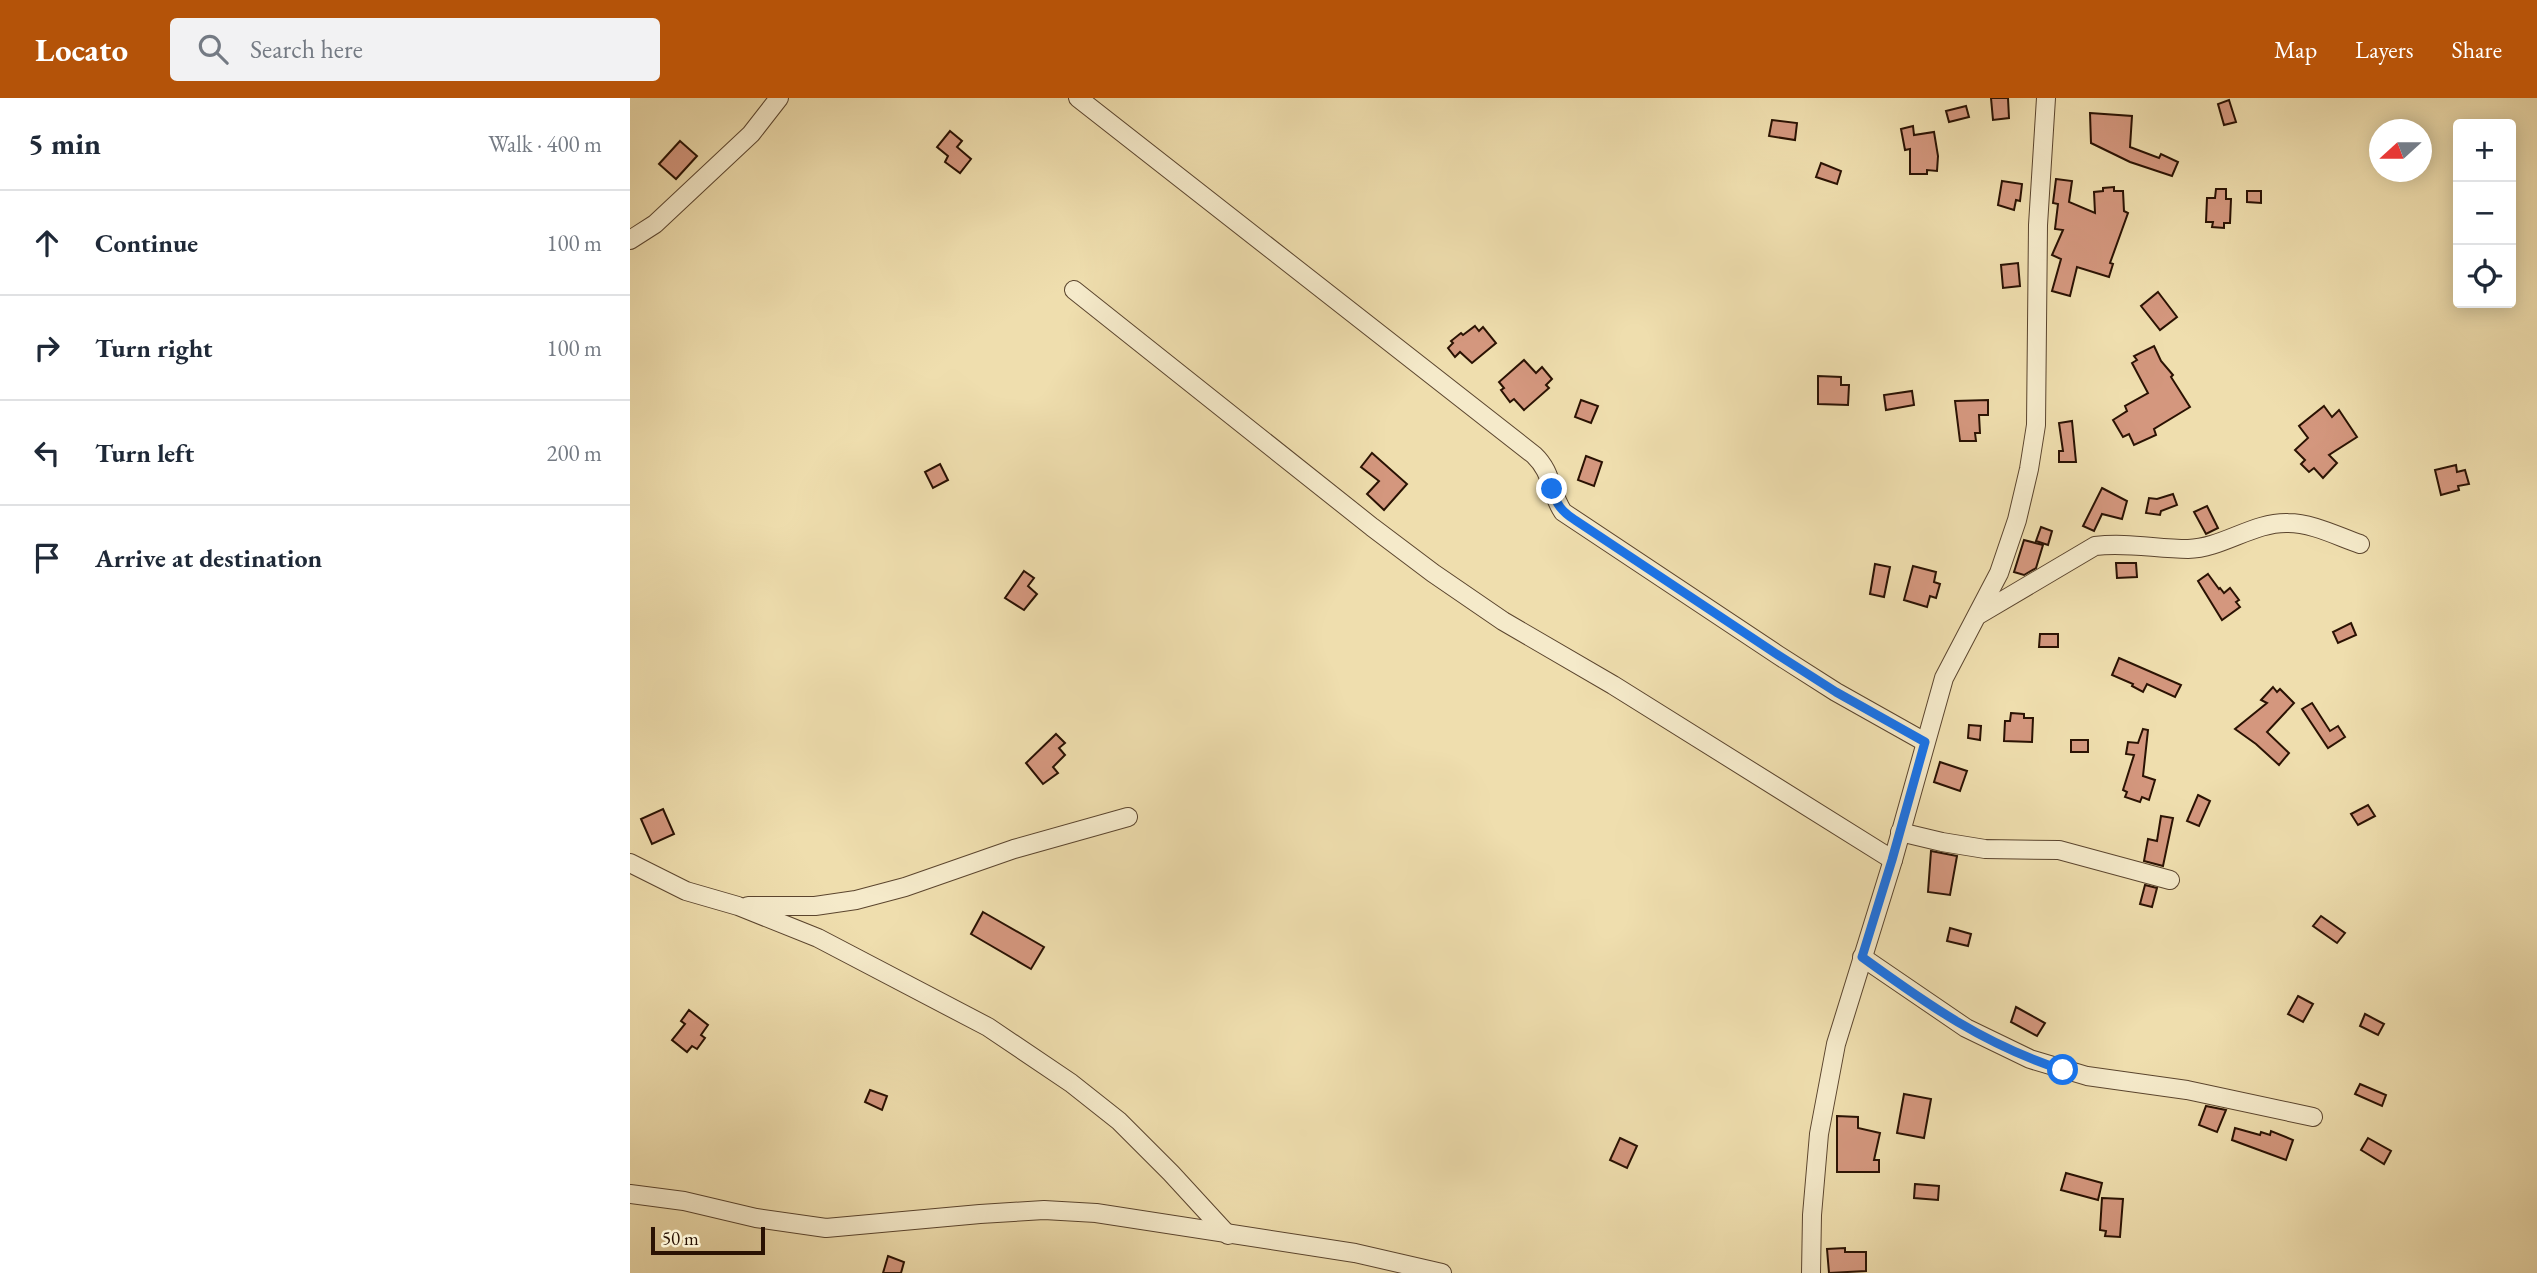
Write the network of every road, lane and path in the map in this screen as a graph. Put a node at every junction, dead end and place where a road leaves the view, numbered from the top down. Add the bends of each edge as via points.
1 (779, 98) edge
2 (1078, 98) edge
3 (2046, 98) edge
4 (630, 240) edge
5 (1074, 289) dead end
6 (2361, 544) dead end
7 (1980, 614) junction
8 (1925, 742) junction
9 (1128, 817) dead end
10 (1900, 832) junction
11 (1892, 860) junction
12 (630, 863) edge
13 (2169, 880) dead end
14 (738, 906) junction
15 (1862, 957) junction
16 (2313, 1116) dead end
17 (630, 1194) edge
18 (1228, 1235) junction
19 (1442, 1273) edge
20 (1811, 1273) edge

1 - 4 street via 751,134 655,224
2 - 8 street via 1534,455 1545,465 1555,501 1563,512 1789,663
3 - 7 street via 2038,225 2034,447 2000,573
5 - 11 street via 1433,573 1503,621
6 - 7 street via 2286,523 2206,547 2095,546
7 - 8 street via 1944,678
8 - 10 street
9 - 14 street via 856,900 815,906
10 - 11 street
10 - 13 street via 1985,849 2059,850
11 - 15 street
12 - 14 street via 686,891
14 - 18 street via 818,938 988,1027 1119,1121
15 - 16 street via 1966,1028 2030,1059 2087,1076 2187,1090
15 - 20 street via 1836,1044 1819,1133
17 - 18 street via 826,1227 1044,1210 1096,1213
18 - 19 street via 1355,1253

